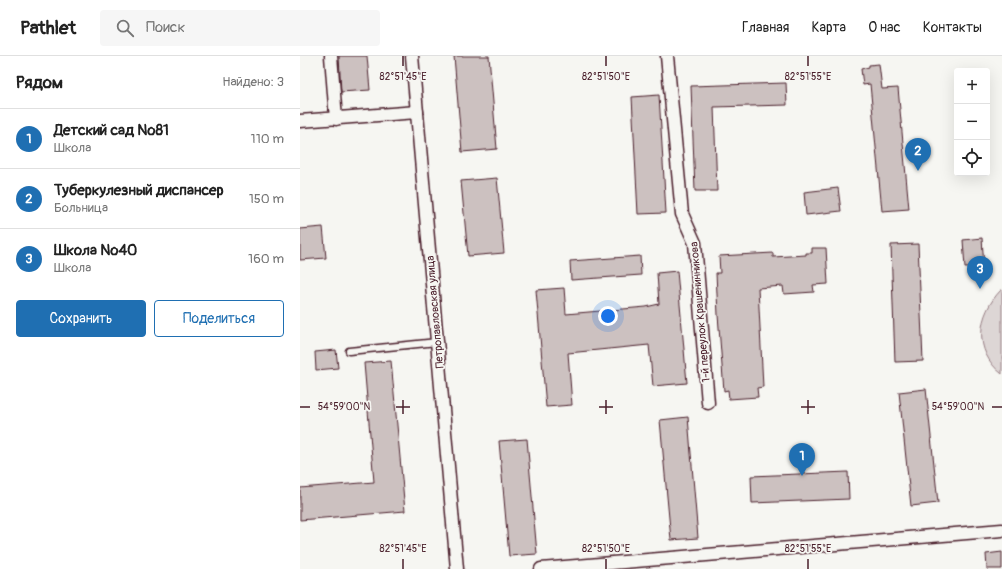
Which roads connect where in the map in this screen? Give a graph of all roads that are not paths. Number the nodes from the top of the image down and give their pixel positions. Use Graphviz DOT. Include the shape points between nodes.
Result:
graph roads {
  1 [pos="331,56"];
  2 [pos="412,56"];
  3 [pos="668,56"];
  4 [pos="417,112"];
  5 [pos="336,119"];
  6 [pos="300,122"];
  7 [pos="438,342"];
  8 [pos="349,351"];
  9 [pos="708,403"];
  10 [pos="1002,530"];
  11 [pos="457,569"];
  12 [pos="540,569"];
  1 -- 5 [label="street"];
  2 -- 4 [label="street, Петропавловская улица"];
  3 -- 9 [label="street, 1-й переулок Крашенинникова" via="682,214 695,242"];
  4 -- 5 [label="street"];
  4 -- 7 [label="street, Петропавловская улица"];
  5 -- 6 [label="street"];
  7 -- 8 [label="lane"];
  7 -- 11 [label="street, Петропавловская улица"];
  10 -- 12 [label="street"];
}
